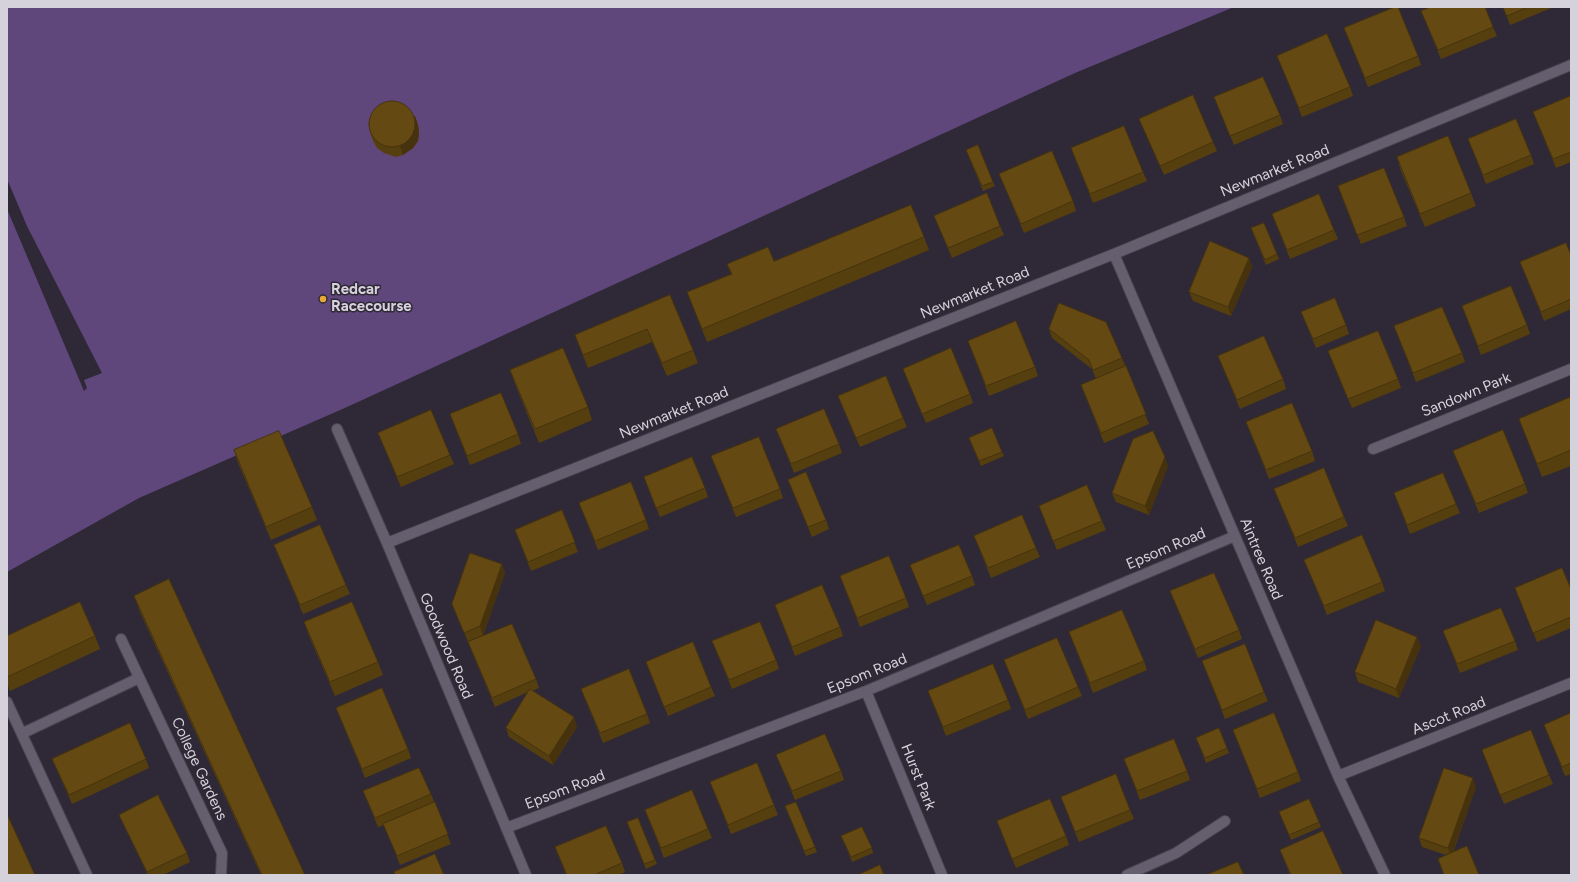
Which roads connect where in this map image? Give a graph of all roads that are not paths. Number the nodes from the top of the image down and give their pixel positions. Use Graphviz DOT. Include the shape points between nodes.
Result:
graph roads {
  1 [pos="1571,65"];
  2 [pos="1114,254"];
  3 [pos="1571,369"];
  4 [pos="337,429"];
  5 [pos="1373,449"];
  6 [pos="1235,536"];
  7 [pos="387,543"];
  8 [pos="121,639"];
  9 [pos="140,678"];
  10 [pos="1571,683"];
  11 [pos="866,691"];
  12 [pos="7,702"];
  13 [pos="23,734"];
  14 [pos="1338,776"];
  15 [pos="1224,821"];
  16 [pos="506,828"];
  17 [pos="87,875"];
  18 [pos="221,875"];
  19 [pos="526,875"];
  20 [pos="942,875"];
  21 [pos="1127,875"];
  22 [pos="1385,875"];
  1 -- 2 [label="street, Newmarket Road"];
  2 -- 6 [label="street, Aintree Road"];
  2 -- 7 [label="street, Newmarket Road"];
  3 -- 5 [label="street, Sandown Park"];
  4 -- 7 [label="street, Goodwood Road"];
  6 -- 11 [label="street, Epsom Road"];
  6 -- 14 [label="street, Aintree Road"];
  7 -- 16 [label="street, Goodwood Road"];
  8 -- 9 [label="street, College Gardens"];
  9 -- 13 [label="street"];
  9 -- 18 [label="street, College Gardens" via="222,853"];
  10 -- 14 [label="street, Ascot Road"];
  11 -- 16 [label="street, Epsom Road"];
  11 -- 20 [label="street, Hurst Park"];
  12 -- 13 [label="street"];
  13 -- 17 [label="street"];
  14 -- 22 [label="street, Aintree Road"];
  15 -- 21 [label="street" via="1176,854"];
  16 -- 19 [label="street, Goodwood Road"];
}
